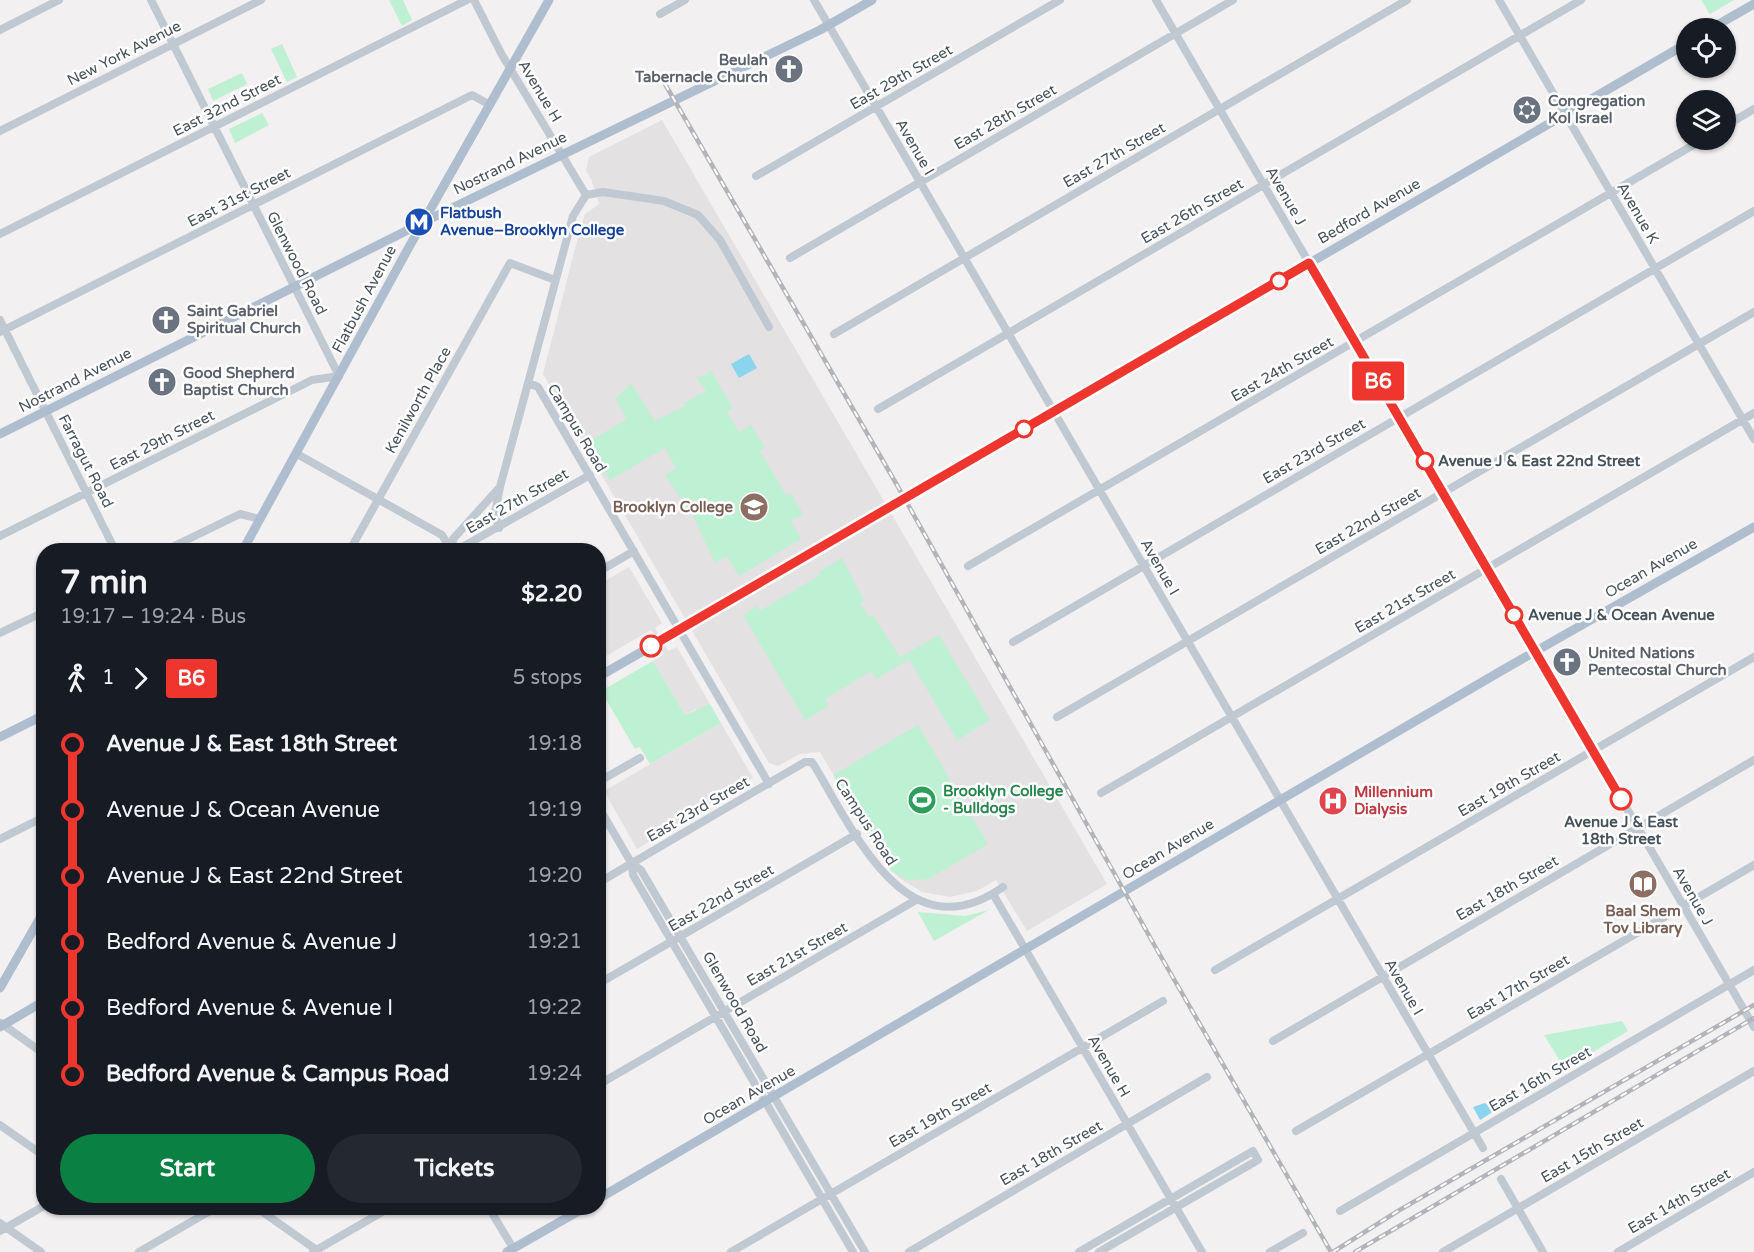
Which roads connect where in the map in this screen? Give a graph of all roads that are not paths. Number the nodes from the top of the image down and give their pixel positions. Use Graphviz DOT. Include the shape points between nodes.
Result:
graph roads {
  1 [pos="59,0"];
  2 [pos="151,0"];
  3 [pos="261,0"];
  4 [pos="466,0"];
  5 [pos="474,0"];
  6 [pos="549,0"];
  7 [pos="685,0"];
  8 [pos="814,0"];
  9 [pos="872,0"];
  10 [pos="1060,0"];
  11 [pos="1156,0"];
  12 [pos="1233,0"];
  13 [pos="1407,0"];
  14 [pos="1499,0"];
  15 [pos="1581,0"];
  16 [pos="1754,4"];
  17 [pos="660,14"];
  18 [pos="1730,18"];
  19 [pos="829,26"];
  20 [pos="0,30"];
  21 [pos="1176,34"];
  22 [pos="1520,36"];
  23 [pos="173,44"];
  24 [pos="1676,50"];
  25 [pos="511,69"];
  26 [pos="490,105"];
  27 [pos="876,107"];
  28 [pos="1220,109"];
  29 [pos="1754,109"];
  30 [pos="1565,114"];
  31 [pos="1736,120"];
  32 [pos="214,127"];
  33 [pos="0,131"];
  34 [pos="1685,150"];
  35 [pos="563,154"];
  36 [pos="756,177"];
  37 [pos="920,182"];
  38 [pos="1264,185"];
  39 [pos="1611,193"];
  40 [pos="586,195"];
  41 [pos="254,205"];
  42 [pos="1754,211"];
  43 [pos="423,223"];
  44 [pos="0,234"];
  45 [pos="790,258"];
  46 [pos="964,258"];
  47 [pos="1309,263"];
  48 [pos="1655,268"];
  49 [pos="555,280"];
  50 [pos="294,286"];
  51 [pos="1754,312"];
  52 [pos="0,320"];
  53 [pos="769,327"];
  54 [pos="2,331"];
  55 [pos="834,334"];
  56 [pos="1008,334"];
  57 [pos="1355,342"];
  58 [pos="1699,344"];
  59 [pos="339,376"];
  60 [pos="529,383"];
  61 [pos="879,409"];
  62 [pos="46,411"];
  63 [pos="1054,412"];
  64 [pos="1754,413"];
  65 [pos="1399,417"];
  66 [pos="1743,420"];
  67 [pos="0,434"];
  68 [pos="1754,439"];
  69 [pos="297,454"];
  70 [pos="590,475"];
  71 [pos="500,487"];
  72 [pos="1099,490"];
  73 [pos="86,492"];
  74 [pos="1443,493"];
  75 [pos="379,499"];
  76 [pos="260,519"];
  77 [pos="1754,527"];
  78 [pos="499,528"];
  79 [pos="0,536"];
  80 [pos="112,543"];
  81 [pos="180,543"];
  82 [pos="247,543"];
  83 [pos="354,543"];
  84 [pos="447,543"];
  85 [pos="452,543"];
  86 [pos="470,543"];
  87 [pos="634,551"];
  88 [pos="968,566"];
  89 [pos="1143,566"];
  90 [pos="606,567"];
  91 [pos="1487,568"];
  92 [pos="36,616"];
  93 [pos="680,630"];
  94 [pos="0,633"];
  95 [pos="1013,642"];
  96 [pos="1187,642"];
  97 [pos="1535,651"];
  98 [pos="1754,657"];
  99 [pos="606,672"];
  100 [pos="1057,717"];
  101 [pos="1231,717"];
  102 [pos="36,720"];
  103 [pos="0,737"];
  104 [pos="1593,751"];
  105 [pos="640,758"];
  106 [pos="1754,760"];
  107 [pos="812,762"];
  108 [pos="606,777"];
  109 [pos="769,784"];
  110 [pos="1101,793"];
  111 [pos="1280,801"];
  112 [pos="606,820"];
  113 [pos="36,821"];
  114 [pos="1638,827"];
  115 [pos="857,834"];
  116 [pos="0,839"];
  117 [pos="632,864"];
  118 [pos="1754,865"];
  119 [pos="606,879"];
  120 [pos="1003,887"];
  121 [pos="993,894"];
  122 [pos="1338,899"];
  123 [pos="916,900"];
  124 [pos="1684,906"];
  125 [pos="36,925"];
  126 [pos="681,936"];
  127 [pos="672,942"];
  128 [pos="1026,950"];
  129 [pos="1215,970"];
  130 [pos="1754,970"];
  131 [pos="1382,977"];
  132 [pos="606,979"];
  133 [pos="1729,984"];
  134 [pos="0,988"];
  135 [pos="1163,1000"];
  136 [pos="36,1005"];
  137 [pos="725,1011"];
  138 [pos="716,1017"];
  139 [pos="1,1025"];
  140 [pos="1754,1027"];
  141 [pos="1273,1041"];
  142 [pos="1083,1047"];
  143 [pos="36,1049"];
  144 [pos="1428,1054"];
  145 [pos="1754,1071"];
  146 [pos="1207,1077"];
  147 [pos="606,1080"];
  148 [pos="775,1097"];
  149 [pos="765,1102"];
  150 [pos="1127,1124"];
  151 [pos="0,1125"];
  152 [pos="1296,1131"];
  153 [pos="1474,1133"];
  154 [pos="1483,1148"];
  155 [pos="36,1150"];
  156 [pos="1754,1172"];
  157 [pos="1501,1179"];
  158 [pos="606,1194"];
  159 [pos="831,1194"];
  160 [pos="822,1199"];
  161 [pos="1171,1199"];
  162 [pos="1176,1207"];
  163 [pos="1518,1208"];
  164 [pos="36,1210"];
  165 [pos="1340,1211"];
  166 [pos="203,1215"];
  167 [pos="267,1215"];
  168 [pos="377,1215"];
  169 [pos="492,1215"];
  170 [pos="572,1215"];
  171 [pos="2,1227"];
  172 [pos="1303,1233"];
  173 [pos="510,1250"];
  174 [pos="316,1251"];
  175 [pos="1083,1251"];
  176 [pos="41,1252"];
  177 [pos="139,1252"];
  178 [pos="732,1252"];
  179 [pos="853,1252"];
  180 [pos="865,1252"];
  181 [pos="909,1252"];
  182 [pos="1099,1252"];
  183 [pos="1202,1252"];
  184 [pos="1270,1252"];
  185 [pos="1443,1252"];
  186 [pos="1543,1252"];
  187 [pos="1617,1252"];
  1 -- 20 [label="street"];
  2 -- 23 [label="street, Glenwood Road"];
  3 -- 23 [label="street, New York Avenue"];
  4 -- 32 [label="street, East 32nd Street"];
  5 -- 25 [label="street, Avenue H"];
  6 -- 25 [label="main road, Flatbush Avenue"];
  7 -- 17 [label="street"];
  8 -- 19 [label="street, Avenue I"];
  9 -- 19 [label="main road, Nostrand Avenue"];
  10 -- 27 [label="street, East 29th Street"];
  11 -- 21 [label="street, Avenue J"];
  12 -- 21 [label="street, East 28th Street"];
  13 -- 28 [label="street, East 27th Street"];
  14 -- 22 [label="street, Avenue K"];
  15 -- 22 [label="street, East 26th Street"];
  16 -- 18 [label="main road"];
  19 -- 27 [label="street, Avenue I"];
  19 -- 35 [label="main road, Nostrand Avenue"];
  21 -- 28 [label="street, Avenue J"];
  21 -- 37 [label="street, East 28th Street"];
  22 -- 30 [label="street, Avenue K"];
  22 -- 38 [label="street, East 26th Street"];
  23 -- 32 [label="street, Glenwood Road"];
  23 -- 33 [label="street, New York Avenue"];
  24 -- 30 [label="main road, Bedford Avenue"];
  25 -- 26 [label="main road, Flatbush Avenue"];
  25 -- 35 [label="street, Avenue H"];
  26 -- 41 [label="street, East 31st Street" via="472,96"];
  26 -- 43 [label="main road, Flatbush Avenue"];
  27 -- 36 [label="street, East 29th Street"];
  27 -- 37 [label="street, Avenue I"];
  28 -- 38 [label="street, Avenue J"];
  28 -- 46 [label="street, East 27th Street"];
  29 -- 31 [label="street"];
  30 -- 39 [label="street, Avenue K"];
  30 -- 47 [label="main road, Bedford Avenue"];
  32 -- 41 [label="street, Glenwood Road"];
  32 -- 44 [label="street, East 32nd Street"];
  34 -- 39 [label="street, East 24th Street"];
  35 -- 40 [label="street, Avenue H"];
  35 -- 43 [label="main road, Nostrand Avenue"];
  37 -- 45 [label="street, East 28th Street"];
  37 -- 46 [label="street, Avenue I"];
  38 -- 47 [label="street, Avenue J"];
  38 -- 56 [label="street, East 26th Street"];
  39 -- 48 [label="street, Avenue K"];
  39 -- 57 [label="street, East 24th Street"];
  40 -- 49 [label="street, Campus Road" via="573,216"];
  40 -- 53 [label="street" via="612,194 676,204 706,221"];
  41 -- 50 [label="street, Glenwood Road"];
  41 -- 54 [label="street, East 31st Street"];
  42 -- 48 [label="street, East 23rd Street"];
  43 -- 50 [label="main road, Nostrand Avenue"];
  43 -- 59 [label="main road, Flatbush Avenue"];
  46 -- 55 [label="street, East 27th Street"];
  46 -- 56 [label="street, Avenue I"];
  47 -- 57 [label="street, Avenue J"];
  47 -- 63 [label="main road, Bedford Avenue"];
  48 -- 58 [label="street, Avenue K"];
  48 -- 65 [label="street, East 23rd Street"];
  49 -- 60 [label="street, Campus Road"];
  49 -- 75 [label="street, Kenilworth Place" via="510,263"];
  50 -- 59 [label="street, Glenwood Road"];
  50 -- 62 [label="main road, Nostrand Avenue"];
  51 -- 58 [label="street, East 22nd Street"];
  52 -- 54 [label="street, Farragut Road"];
  54 -- 62 [label="street, Farragut Road"];
  56 -- 61 [label="street, East 26th Street"];
  56 -- 63 [label="street, Avenue I"];
  57 -- 65 [label="street, Avenue J"];
  57 -- 72 [label="street, East 24th Street"];
  58 -- 66 [label="street, Avenue K"];
  58 -- 74 [label="street, East 22nd Street"];
  59 -- 69 [label="main road, Flatbush Avenue"];
  59 -- 73 [label="street, East 29th Street" via="312,380"];
  60 -- 70 [label="street, Campus Road" via="538,387"];
  60 -- 71 [label="street"];
  62 -- 67 [label="main road, Nostrand Avenue"];
  62 -- 73 [label="street, Farragut Road"];
  63 -- 72 [label="street, Avenue I"];
  63 -- 93 [label="main road, Bedford Avenue"];
  64 -- 66 [label="street, East 21st Street"];
  65 -- 74 [label="street, Avenue J"];
  65 -- 89 [label="street, East 23rd Street"];
  66 -- 68 [label="street, Avenue K"];
  66 -- 91 [label="street, East 21st Street"];
  69 -- 75 [label="street"];
  69 -- 76 [label="main road, Flatbush Avenue"];
  70 -- 78 [label="street, East 27th Street"];
  70 -- 87 [label="street, Campus Road"];
  71 -- 78 [label="street" via="495,513"];
  71 -- 85 [label="street"];
  72 -- 88 [label="street, East 24th Street"];
  72 -- 89 [label="street, Avenue I"];
  73 -- 79 [label="street, East 29th Street"];
  73 -- 80 [label="street, Farragut Road"];
  74 -- 91 [label="street, Avenue J"];
  74 -- 96 [label="street, East 22nd Street"];
  75 -- 83 [label="street, Kenilworth Place"];
  75 -- 84 [label="street" via="442,535"];
  76 -- 81 [label="street" via="240,514"];
  76 -- 82 [label="main road, Flatbush Avenue"];
  77 -- 97 [label="main road, Ocean Avenue"];
  78 -- 86 [label="street, East 27th Street"];
  87 -- 90 [label="street"];
  87 -- 93 [label="street, Campus Road"];
  89 -- 95 [label="street, East 23rd Street"];
  89 -- 96 [label="street, Avenue I"];
  91 -- 97 [label="street, Avenue J"];
  91 -- 101 [label="street, East 21st Street"];
  92 -- 94 [label="street"];
  93 -- 99 [label="main road, Bedford Avenue"];
  93 -- 109 [label="street, Campus Road"];
  96 -- 100 [label="street, East 22nd Street"];
  96 -- 101 [label="street, Avenue I"];
  97 -- 104 [label="street, Avenue J"];
  97 -- 111 [label="main road, Ocean Avenue"];
  98 -- 104 [label="street, East 19th Street"];
  101 -- 110 [label="street, East 21st Street"];
  101 -- 111 [label="street, Avenue I"];
  102 -- 103 [label="main road"];
  104 -- 114 [label="street, Avenue J"];
  104 -- 122 [label="street, East 19th Street"];
  105 -- 108 [label="street"];
  106 -- 114 [label="street, East 18th Street"];
  107 -- 109 [label="street, East 23rd Street" via="805,762"];
  107 -- 115 [label="street, Campus Road"];
  109 -- 117 [label="street, East 23rd Street"];
  111 -- 122 [label="street, Avenue I"];
  111 -- 128 [label="main road, Ocean Avenue"];
  112 -- 117 [label="street, Glenwood Road"];
  113 -- 116 [label="street"];
  114 -- 124 [label="street, Avenue J"];
  114 -- 131 [label="street, East 18th Street"];
  115 -- 123 [label="street, Campus Road" via="882,874"];
  115 -- 126 [label="street, East 22nd Street"];
  117 -- 119 [label="street, East 23rd Street"];
  117 -- 126 [label="street, Glenwood Road" via="641,870"];
  117 -- 127 [label="street, Glenwood Road" via="633,875"];
  118 -- 124 [label="street, East 17th Street"];
  120 -- 121 [label="street"];
  121 -- 123 [label="street" via="955,905"];
  121 -- 128 [label="street, Avenue H"];
  122 -- 129 [label="street, East 19th Street"];
  122 -- 131 [label="street, Avenue I"];
  123 -- 137 [label="street, East 21st Street"];
  124 -- 133 [label="street, Avenue J"];
  124 -- 144 [label="street, East 17th Street"];
  125 -- 134 [label="main road"];
  126 -- 127 [label="street, East 22nd Street"];
  126 -- 137 [label="street, Glenwood Road"];
  127 -- 132 [label="street, East 22nd Street"];
  127 -- 138 [label="street, Glenwood Road"];
  128 -- 142 [label="street, Avenue H"];
  128 -- 148 [label="main road, Ocean Avenue"];
  130 -- 133 [label="street, East 16th Street"];
  131 -- 141 [label="street, East 18th Street"];
  131 -- 144 [label="street, Avenue I"];
  133 -- 140 [label="street, Avenue J"];
  133 -- 153 [label="street, East 16th Street"];
  135 -- 142 [label="street, East 19th Street"];
  136 -- 139 [label="main road"];
  137 -- 138 [label="street, East 21st Street"];
  137 -- 148 [label="street, Glenwood Road"];
  138 -- 147 [label="street, East 21st Street"];
  138 -- 149 [label="street, Glenwood Road"];
  139 -- 143 [label="street"];
  142 -- 150 [label="street, Avenue H"];
  142 -- 159 [label="street, East 19th Street"];
  144 -- 152 [label="street, East 17th Street"];
  144 -- 153 [label="street, Avenue I"];
  145 -- 163 [label="street, East 15th Street"];
  146 -- 150 [label="street, East 18th Street"];
  148 -- 149 [label="main road, Ocean Avenue"];
  148 -- 159 [label="street, Glenwood Road"];
  149 -- 158 [label="main road, Ocean Avenue"];
  149 -- 160 [label="street, Glenwood Road"];
  150 -- 161 [label="street, Avenue H"];
  150 -- 181 [label="street, East 18th Street"];
  151 -- 155 [label="street"];
  153 -- 154 [label="street, Avenue I"];
  153 -- 165 [label="street, East 16th Street"];
  156 -- 187 [label="street, East 14th Street"];
  157 -- 163 [label="street"];
  159 -- 160 [label="street, East 19th Street"];
  159 -- 180 [label="street, Glenwood Road"];
  160 -- 178 [label="street, East 19th Street"];
  160 -- 179 [label="street, Glenwood Road"];
  161 -- 162 [label="street, Avenue H"];
  161 -- 162 [label="street" via="1253,1151 1258,1160"];
  161 -- 175 [label="street"];
  162 -- 182 [label="street"];
  162 -- 183 [label="street, Avenue H"];
  163 -- 185 [label="street, East 15th Street"];
  163 -- 186 [label="street"];
  164 -- 171 [label="street"];
  166 -- 177 [label="street"];
  167 -- 174 [label="street"];
  168 -- 174 [label="street"];
  169 -- 173 [label="street"];
  170 -- 173 [label="main road"];
  171 -- 176 [label="street"];
  172 -- 184 [label="street"];
}
